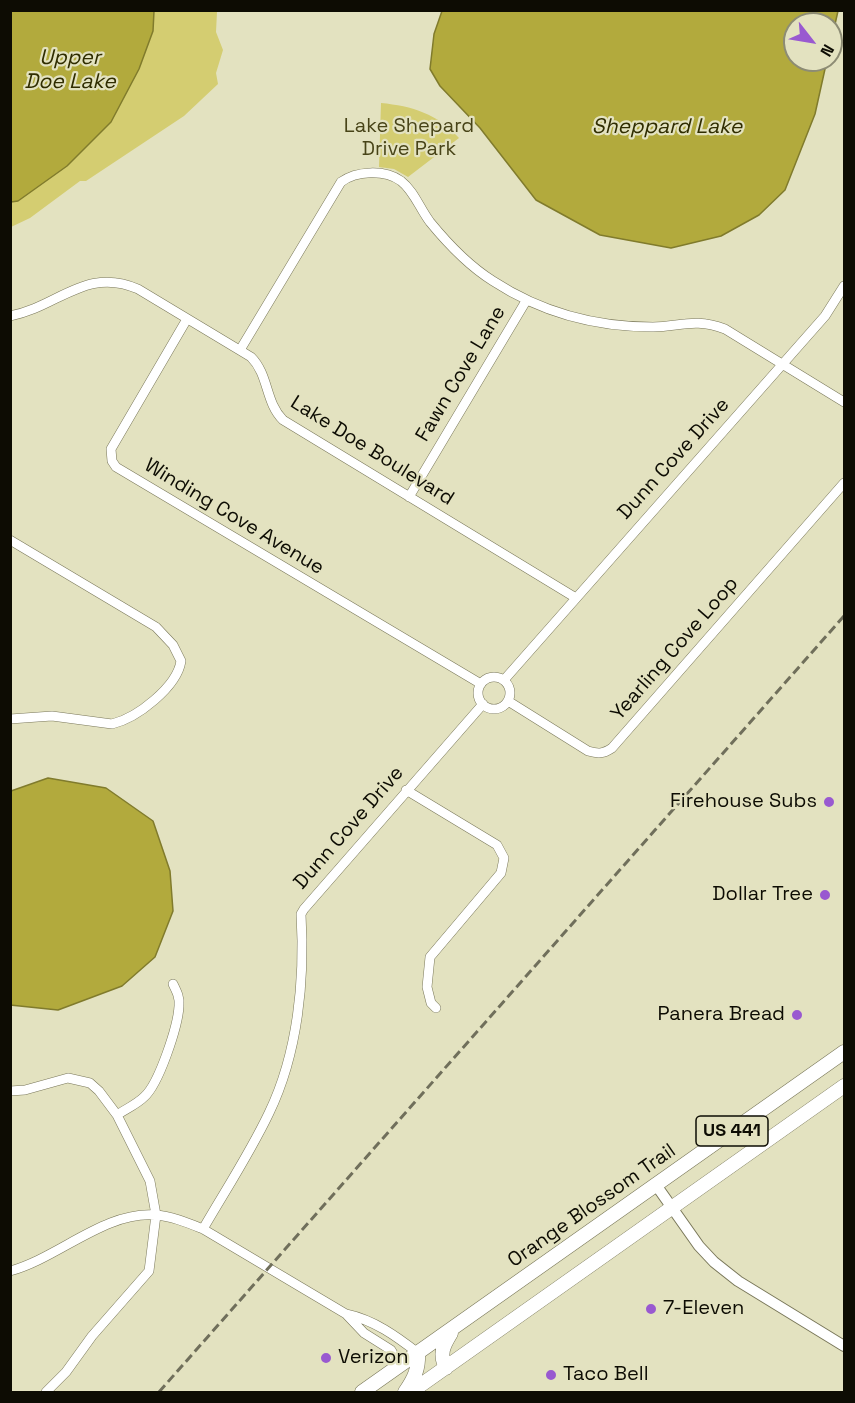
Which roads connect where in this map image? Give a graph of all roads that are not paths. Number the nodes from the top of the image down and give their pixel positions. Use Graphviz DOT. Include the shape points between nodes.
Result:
graph roads {
  1 [pos="844,286"];
  2 [pos="526,301"];
  3 [pos="10,316"];
  4 [pos="188,319"];
  5 [pos="240,350"];
  6 [pos="782,364"];
  7 [pos="844,402"];
  8 [pos="844,483"];
  9 [pos="409,496"];
  10 [pos="10,540"];
  11 [pos="576,597"];
  12 [pos="504,680"];
  13 [pos="481,684"];
  14 [pos="508,701"];
  15 [pos="483,704"];
  16 [pos="10,719"];
  17 [pos="406,790"];
  18 [pos="173,984"];
  19 [pos="436,1008"];
  20 [pos="844,1052"];
  21 [pos="844,1086"];
  22 [pos="10,1091"];
  23 [pos="117,1115"];
  24 [pos="656,1185"];
  25 [pos="672,1208"];
  26 [pos="156,1215"];
  27 [pos="203,1229"];
  28 [pos="10,1271"];
  29 [pos="346,1314"];
  30 [pos="456,1327"];
  31 [pos="844,1346"];
  32 [pos="418,1353"];
  33 [pos="446,1368"];
  34 [pos="389,1373"];
  35 [pos="46,1392"];
  36 [pos="362,1392"];
  37 [pos="405,1392"];
  38 [pos="411,1392"];
  1 -- 6 [label="street, Dunn Cove Drive" via="825,316"];
  2 -- 5 [label="street" via="469,263 430,221 399,179 365,173 340,182"];
  2 -- 6 [label="street" via="591,322 622,326 700,322 714,325"];
  2 -- 9 [label="street, Fawn Cove Lane"];
  3 -- 4 [label="street, Lake Doe Boulevard" via="31,311 83,285 109,282 138,289"];
  4 -- 5 [label="street, Lake Doe Boulevard"];
  4 -- 13 [label="street, Winding Cove Avenue" via="111,449 116,467"];
  5 -- 9 [label="street, Lake Doe Boulevard" via="261,369 271,404 283,420"];
  6 -- 7 [label="street"];
  6 -- 11 [label="street, Dunn Cove Drive"];
  8 -- 14 [label="street, Yearling Cove Loop" via="606,752 588,751"];
  9 -- 11 [label="street, Lake Doe Boulevard"];
  10 -- 16 [label="street" via="156,627 173,645 181,661 163,692 122,722 52,716"];
  11 -- 12 [label="street, Dunn Cove Drive"];
  12 -- 13 [label="street" via="489,678"];
  12 -- 14 [label="street" via="510,692"];
  13 -- 15 [label="street" via="478,694"];
  14 -- 15 [label="street" via="496,709"];
  15 -- 17 [label="street, Dunn Cove Drive"];
  17 -- 19 [label="street" via="498,845 504,858 501,873 430,957 427,987"];
  17 -- 27 [label="street, Dunn Cove Drive" via="301,914 298,1006 281,1081 270,1112"];
  18 -- 23 [label="street" via="179,1008 169,1049 155,1082 144,1097"];
  20 -- 24 [label="main road, Orange Blossom Trail / US 441"];
  21 -- 25 [label="main road, US 441"];
  22 -- 23 [label="street" via="77,1079 99,1091"];
  23 -- 26 [label="street" via="150,1181"];
  24 -- 25 [label="street"];
  24 -- 30 [label="main road, Orange Blossom Trail / US 441"];
  25 -- 31 [label="street" via="714,1262"];
  25 -- 33 [label="main road, US 441"];
  26 -- 27 [label="street"];
  26 -- 28 [label="street" via="129,1218 99,1228 44,1258"];
  26 -- 35 [label="street" via="149,1271"];
  27 -- 29 [label="street"];
  29 -- 32 [label="street" via="380,1326"];
  29 -- 34 [label="street" via="364,1333 391,1350 394,1366"];
  30 -- 32 [label="main road, Orange Blossom Trail / US 441"];
  30 -- 33 [label="main road" via="441,1353"];
  32 -- 34 [label="main road, Orange Blossom Trail / US 441"];
  32 -- 37 [label="main road" via="415,1377"];
  33 -- 38 [label="main road, US 441"];
  34 -- 36 [label="main road, Orange Blossom Trail / US 441"];
}
